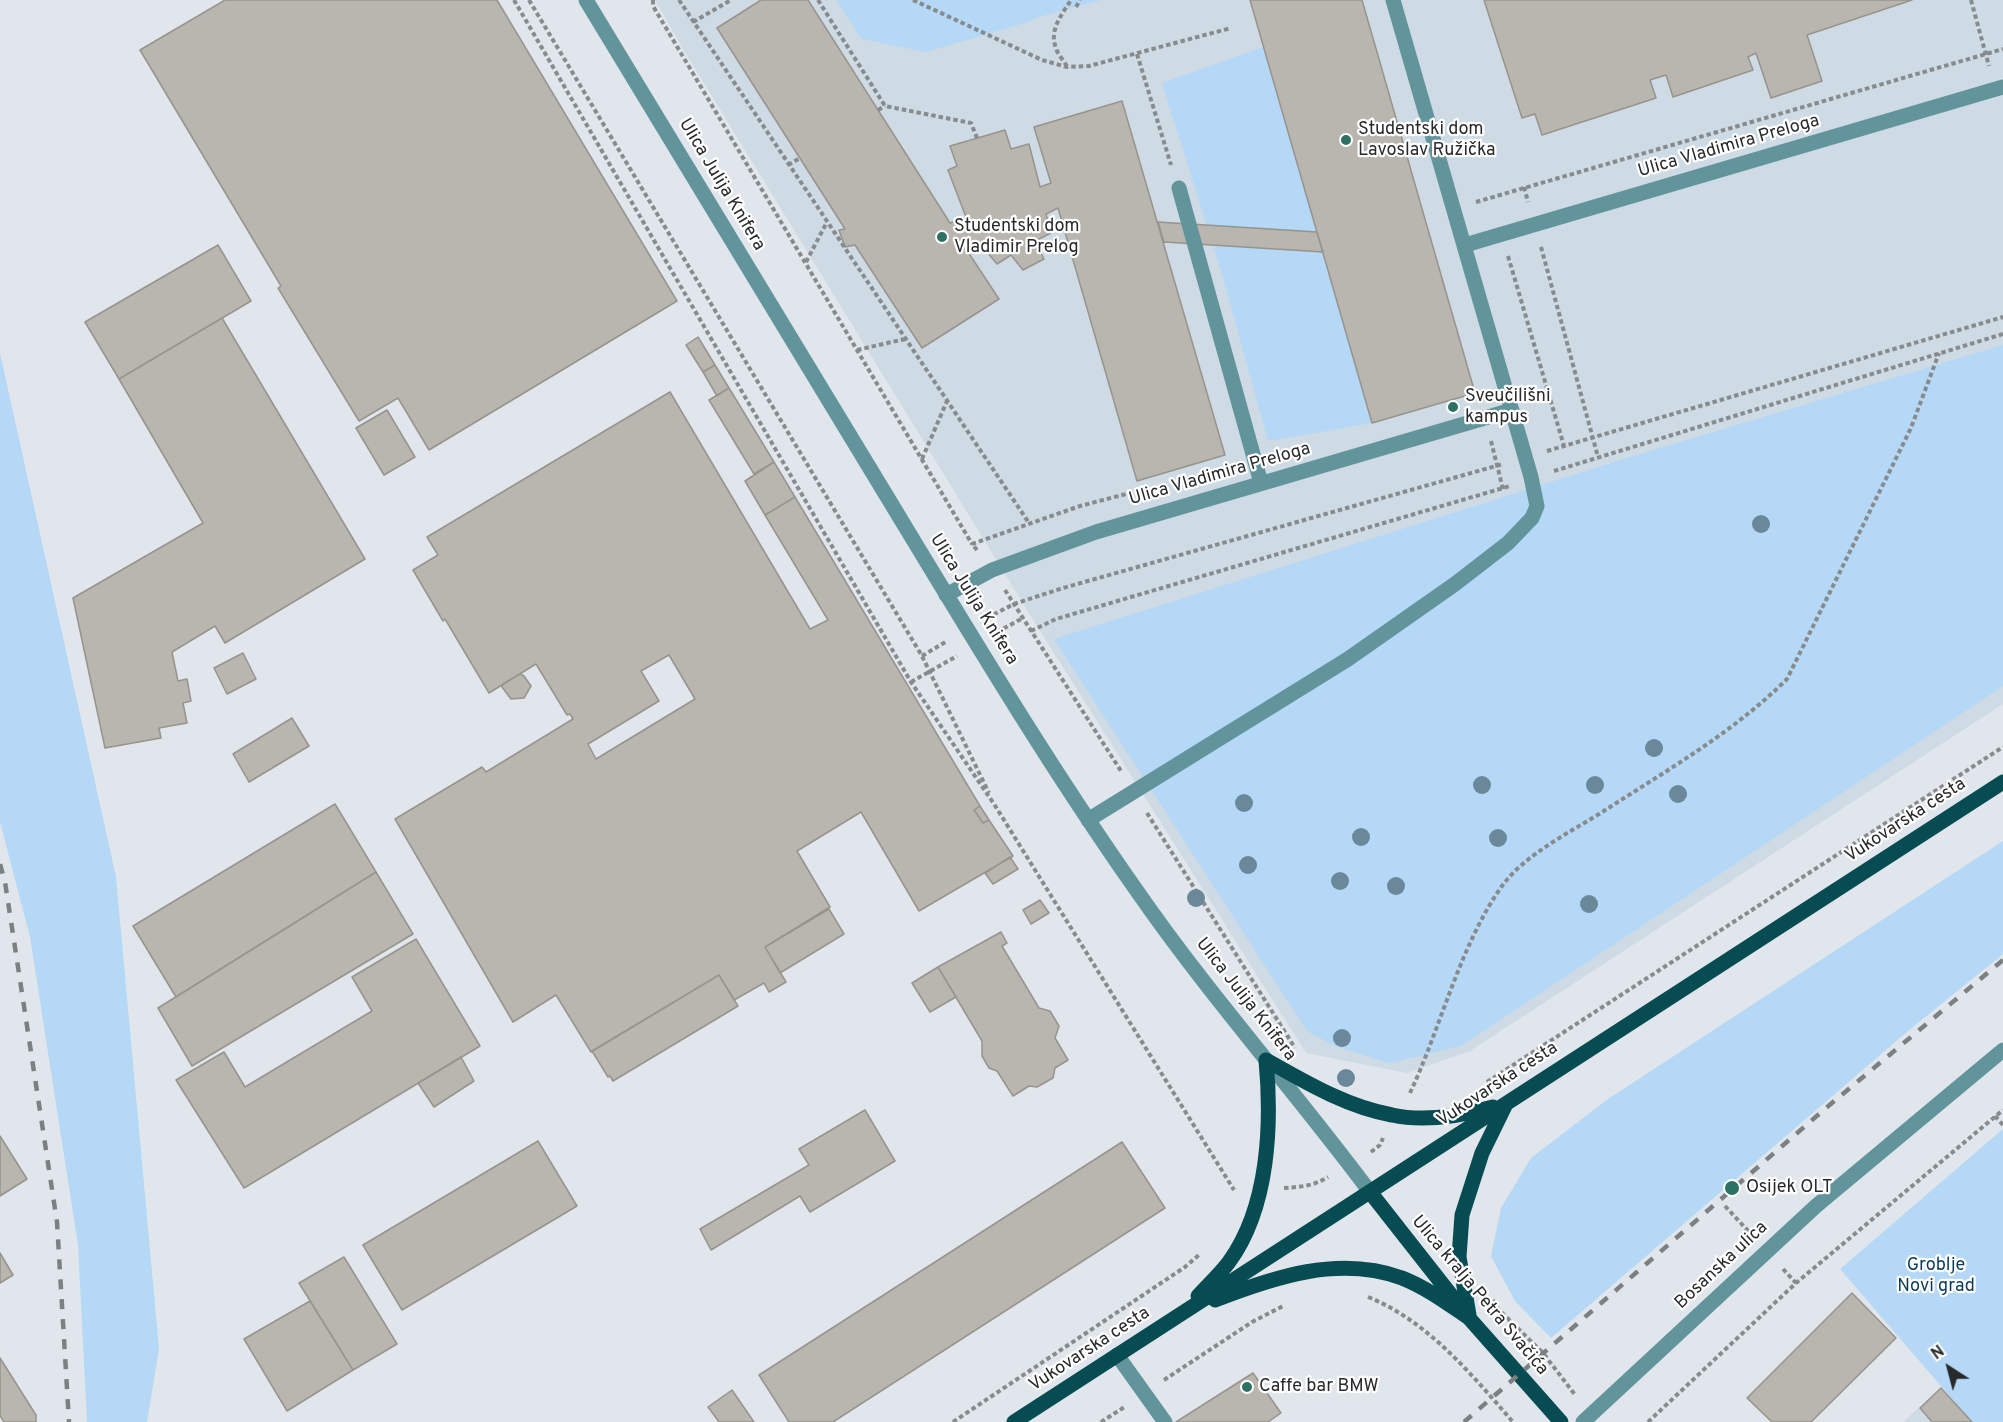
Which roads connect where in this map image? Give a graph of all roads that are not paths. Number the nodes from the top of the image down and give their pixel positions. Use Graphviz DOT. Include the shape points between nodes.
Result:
graph roads {
  1 [pos="586,0"];
  2 [pos="1393,0"];
  3 [pos="2003,87"];
  4 [pos="1179,188"];
  5 [pos="1465,245"];
  6 [pos="1512,410"];
  7 [pos="1261,483"];
  8 [pos="946,595"];
  9 [pos="2003,782"];
  10 [pos="1088,819"];
  11 [pos="2003,1050"];
  12 [pos="1266,1060"];
  13 [pos="1507,1103"];
  14 [pos="1370,1192"];
  15 [pos="1184,1312"];
  16 [pos="1469,1318"];
  17 [pos="1117,1355"];
  18 [pos="1587,1419"];
  19 [pos="1014,1422"];
  20 [pos="1165,1422"];
  21 [pos="1561,1422"];
  1 -- 8 [label="street, Ulica Julija Knifera"];
  2 -- 5 [label="street"];
  3 -- 5 [label="street, Ulica Vladimira Preloga"];
  4 -- 7 [label="street"];
  5 -- 6 [label="street"];
  6 -- 7 [label="street, Ulica Vladimira Preloga"];
  6 -- 10 [label="street" via="1537,506 1532,518 1455,584 1348,659"];
  7 -- 8 [label="street, Ulica Vladimira Preloga" via="1096,532 992,570"];
  8 -- 10 [label="street, Ulica Julija Knifera"];
  9 -- 13 [label="main road, Vukovarska cesta"];
  10 -- 12 [label="street, Ulica Julija Knifera" via="1138,894"];
  11 -- 18 [label="street, Bosanska ulica" via="1815,1206"];
  12 -- 13 [label="main road" via="1320,1090 1392,1115 1467,1114"];
  12 -- 14 [label="street, Ulica Julija Knifera"];
  12 -- 15 [label="main road" via="1269,1092 1261,1190 1229,1262"];
  13 -- 14 [label="main road, Vukovarska cesta"];
  13 -- 16 [label="main road" via="1482,1152 1462,1215 1458,1257"];
  14 -- 15 [label="main road, Vukovarska cesta"];
  14 -- 16 [label="main road, Ulica kralja Petra Svačića"];
  15 -- 16 [label="main road" via="1287,1275 1328,1268 1366,1270 1401,1278"];
  15 -- 17 [label="main road, Vukovarska cesta"];
  16 -- 21 [label="main road, Ulica kralja Petra Svačića"];
  17 -- 19 [label="main road, Vukovarska cesta"];
  17 -- 20 [label="street"];
}
